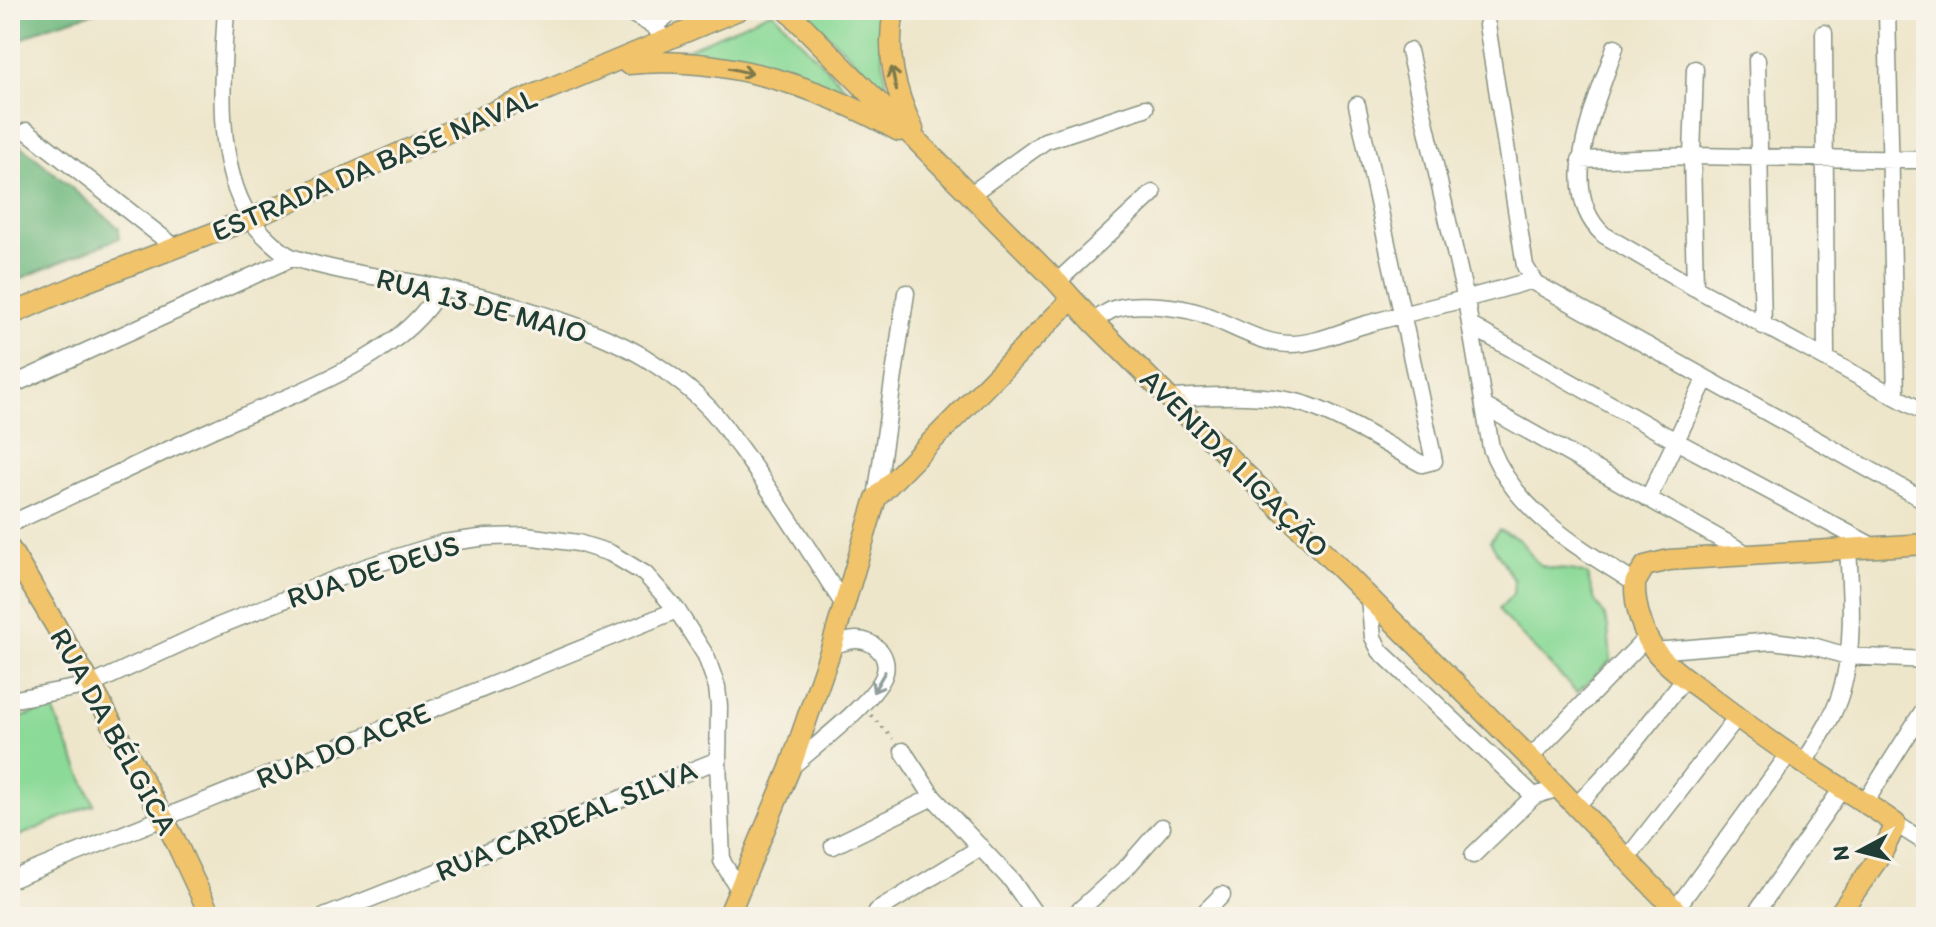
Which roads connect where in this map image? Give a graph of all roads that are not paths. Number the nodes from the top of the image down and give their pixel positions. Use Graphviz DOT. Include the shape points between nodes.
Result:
graph roads {
  1 [pos="226,10"];
  2 [pos="625,10"];
  3 [pos="674,10"];
  4 [pos="738,10"];
  5 [pos="787,10"];
  6 [pos="894,10"];
  7 [pos="1887,10"];
  8 [pos="1487,25"];
  9 [pos="1824,33"];
  10 [pos="666,35"];
  11 [pos="1615,47"];
  12 [pos="1409,51"];
  13 [pos="1757,60"];
  14 [pos="686,62"];
  15 [pos="608,66"];
  16 [pos="1695,69"];
  17 [pos="1357,105"];
  18 [pos="1145,108"];
  19 [pos="27,131"];
  20 [pos="920,143"];
  21 [pos="1692,156"];
  22 [pos="1758,159"];
  23 [pos="1580,160"];
  24 [pos="1824,160"];
  25 [pos="1926,160"];
  26 [pos="1892,161"];
  27 [pos="1153,193"];
  28 [pos="971,194"];
  29 [pos="250,219"];
  30 [pos="176,248"];
  31 [pos="292,258"];
  32 [pos="1532,280"];
  33 [pos="1057,282"];
  34 [pos="440,288"];
  35 [pos="1695,288"];
  36 [pos="906,293"];
  37 [pos="1071,300"];
  38 [pos="1466,300"];
  39 [pos="10,315"];
  40 [pos="1402,315"];
  41 [pos="1093,322"];
  42 [pos="1471,326"];
  43 [pos="1763,326"];
  44 [pos="1826,359"];
  45 [pos="1705,380"];
  46 [pos="10,386"];
  47 [pos="1896,396"];
  48 [pos="1171,398"];
  49 [pos="1484,406"];
  50 [pos="1926,413"];
  51 [pos="1674,440"];
  52 [pos="876,498"];
  53 [pos="1648,499"];
  54 [pos="1926,501"];
  55 [pos="10,524"];
  56 [pos="1926,544"];
  57 [pos="1876,548"];
  58 [pos="10,549"];
  59 [pos="1848,549"];
  60 [pos="1747,554"];
  61 [pos="1635,583"];
  62 [pos="1369,599"];
  63 [pos="844,605"];
  64 [pos="677,610"];
  65 [pos="1651,644"];
  66 [pos="832,646"];
  67 [pos="1847,656"];
  68 [pos="1926,660"];
  69 [pos="1685,678"];
  70 [pos="91,685"];
  71 [pos="10,700"];
  72 [pos="1926,706"];
  73 [pos="1737,717"];
  74 [pos="903,751"];
  75 [pos="1530,758"];
  76 [pos="1797,758"];
  77 [pos="718,760"];
  78 [pos="790,768"];
  79 [pos="1843,787"];
  80 [pos="1559,788"];
  81 [pos="1534,796"];
  82 [pos="933,797"];
  83 [pos="1866,801"];
  84 [pos="1576,806"];
  85 [pos="164,818"];
  86 [pos="1896,824"];
  87 [pos="1162,827"];
  88 [pos="1926,843"];
  89 [pos="833,846"];
  90 [pos="981,847"];
  91 [pos="1473,855"];
  92 [pos="1626,860"];
  93 [pos="10,880"];
  94 [pos="738,888"];
  95 [pos="1222,895"];
  96 [pos="877,911"];
  97 [pos="1679,914"];
  98 [pos="211,917"];
  99 [pos="324,917"];
  100 [pos="728,917"];
  101 [pos="1037,917"];
  102 [pos="1072,917"];
  103 [pos="1200,917"];
  104 [pos="1753,917"];
  105 [pos="1837,917"];
  1 -- 29 [label="street" via="228,160"];
  2 -- 10 [label="street"];
  3 -- 10 [label="street"];
  4 -- 10 [label="main road, ESTRADA DA BASE NAVAL"];
  5 -- 20 [label="main road, AVENIDA LIGAÇÃO"];
  20 -- 6 [label="main road, one-way" via="895,84 890,36"];
  7 -- 26 [label="street"];
  8 -- 32 [label="street" via="1525,266"];
  9 -- 24 [label="street"];
  10 -- 14 [label="main road"];
  10 -- 15 [label="main road, ESTRADA DA BASE NAVAL"];
  11 -- 23 [label="street"];
  12 -- 38 [label="street"];
  13 -- 22 [label="street"];
  14 -- 15 [label="main road"];
  14 -- 20 [label="main road, one-way" via="746,71 821,95"];
  15 -- 29 [label="main road, ESTRADA DA BASE NAVAL"];
  16 -- 21 [label="street"];
  17 -- 40 [label="street"];
  18 -- 28 [label="street" via="1045,141"];
  19 -- 30 [label="street"];
  20 -- 28 [label="main road, AVENIDA LIGAÇÃO"];
  21 -- 22 [label="street"];
  21 -- 23 [label="street"];
  21 -- 35 [label="street"];
  22 -- 24 [label="street"];
  22 -- 43 [label="street"];
  23 -- 35 [label="street" via="1581,201 1592,224"];
  24 -- 26 [label="street"];
  24 -- 44 [label="street"];
  25 -- 26 [label="street"];
  26 -- 47 [label="street"];
  27 -- 33 [label="street"];
  28 -- 33 [label="main road, AVENIDA LIGAÇÃO"];
  29 -- 30 [label="main road, ESTRADA DA BASE NAVAL"];
  29 -- 31 [label="street"];
  30 -- 39 [label="main road, ESTRADA DA BASE NAVAL"];
  31 -- 34 [label="street, RUA 13 DE MAIO"];
  31 -- 46 [label="street"];
  32 -- 38 [label="street"];
  32 -- 45 [label="street"];
  33 -- 37 [label="main road, AVENIDA LIGAÇÃO"];
  34 -- 55 [label="street" via="430,308 409,329 319,384"];
  34 -- 63 [label="street, RUA 13 DE MAIO" via="588,332 678,379 708,406 755,469"];
  35 -- 43 [label="street"];
  36 -- 52 [label="street"];
  37 -- 41 [label="main road, AVENIDA LIGAÇÃO"];
  37 -- 52 [label="main road"];
  38 -- 40 [label="street"];
  38 -- 42 [label="street"];
  40 -- 41 [label="street" via="1291,344 1181,309 1125,307"];
  40 -- 48 [label="street" via="1435,455 1432,464 1422,464 1294,402"];
  41 -- 48 [label="main road, AVENIDA LIGAÇÃO"];
  42 -- 49 [label="street"];
  42 -- 51 [label="street"];
  43 -- 44 [label="street"];
  44 -- 47 [label="street"];
  45 -- 51 [label="street"];
  45 -- 54 [label="street"];
  47 -- 50 [label="street"];
  48 -- 62 [label="main road, AVENIDA LIGAÇÃO"];
  49 -- 53 [label="street"];
  49 -- 61 [label="street" via="1491,448 1516,493 1567,538"];
  51 -- 53 [label="street"];
  51 -- 57 [label="street"];
  52 -- 63 [label="main road"];
  53 -- 60 [label="street"];
  56 -- 57 [label="main road"];
  57 -- 59 [label="main road"];
  58 -- 70 [label="main road, RUA DA BÉLGICA"];
  59 -- 60 [label="main road"];
  59 -- 67 [label="street"];
  60 -- 61 [label="main road" via="1654,562"];
  61 -- 65 [label="main road"];
  62 -- 75 [label="main road, AVENIDA LIGAÇÃO"];
  62 -- 81 [label="street" via="1380,651"];
  63 -- 66 [label="main road"];
  64 -- 70 [label="street, RUA DE DEUS" via="645,574 610,553 554,539 487,537 443,543 366,567 216,627"];
  64 -- 77 [label="street, RUA DE DEUS" via="706,656 717,687"];
  64 -- 85 [label="street, RUA DO ACRE"];
  65 -- 67 [label="street" via="1772,641"];
  65 -- 69 [label="main road"];
  65 -- 75 [label="street"];
  66 -- 78 [label="main road"];
  66 -- 78 [label="street, one-way" via="860,640 879,650 886,671 861,706"];
  67 -- 68 [label="street"];
  67 -- 76 [label="street" via="1832,715"];
  69 -- 73 [label="main road"];
  69 -- 84 [label="street"];
  70 -- 71 [label="street, RUA DE DEUS"];
  70 -- 85 [label="main road, RUA DA BÉLGICA"];
  72 -- 83 [label="street"];
  73 -- 76 [label="main road"];
  73 -- 92 [label="street"];
  74 -- 82 [label="street"];
  75 -- 80 [label="main road, AVENIDA LIGAÇÃO"];
  76 -- 79 [label="main road"];
  76 -- 97 [label="street"];
  77 -- 94 [label="street, RUA DE DEUS" via="722,861"];
  77 -- 99 [label="street, RUA CARDEAL SILVA"];
  78 -- 94 [label="main road"];
  79 -- 83 [label="main road"];
  79 -- 104 [label="street"];
  80 -- 81 [label="street"];
  80 -- 84 [label="main road, AVENIDA LIGAÇÃO"];
  81 -- 91 [label="street"];
  82 -- 89 [label="street"];
  82 -- 90 [label="street"];
  83 -- 86 [label="main road"];
  84 -- 92 [label="main road, AVENIDA LIGAÇÃO"];
  85 -- 93 [label="street, RUA DO ACRE"];
  85 -- 98 [label="main road, RUA DA BÉLGICA"];
  86 -- 88 [label="street"];
  86 -- 105 [label="main road"];
  87 -- 102 [label="street"];
  90 -- 96 [label="street"];
  90 -- 101 [label="street"];
  92 -- 97 [label="main road, AVENIDA LIGAÇÃO"];
  94 -- 100 [label="main road"];
  95 -- 103 [label="street"];
}
